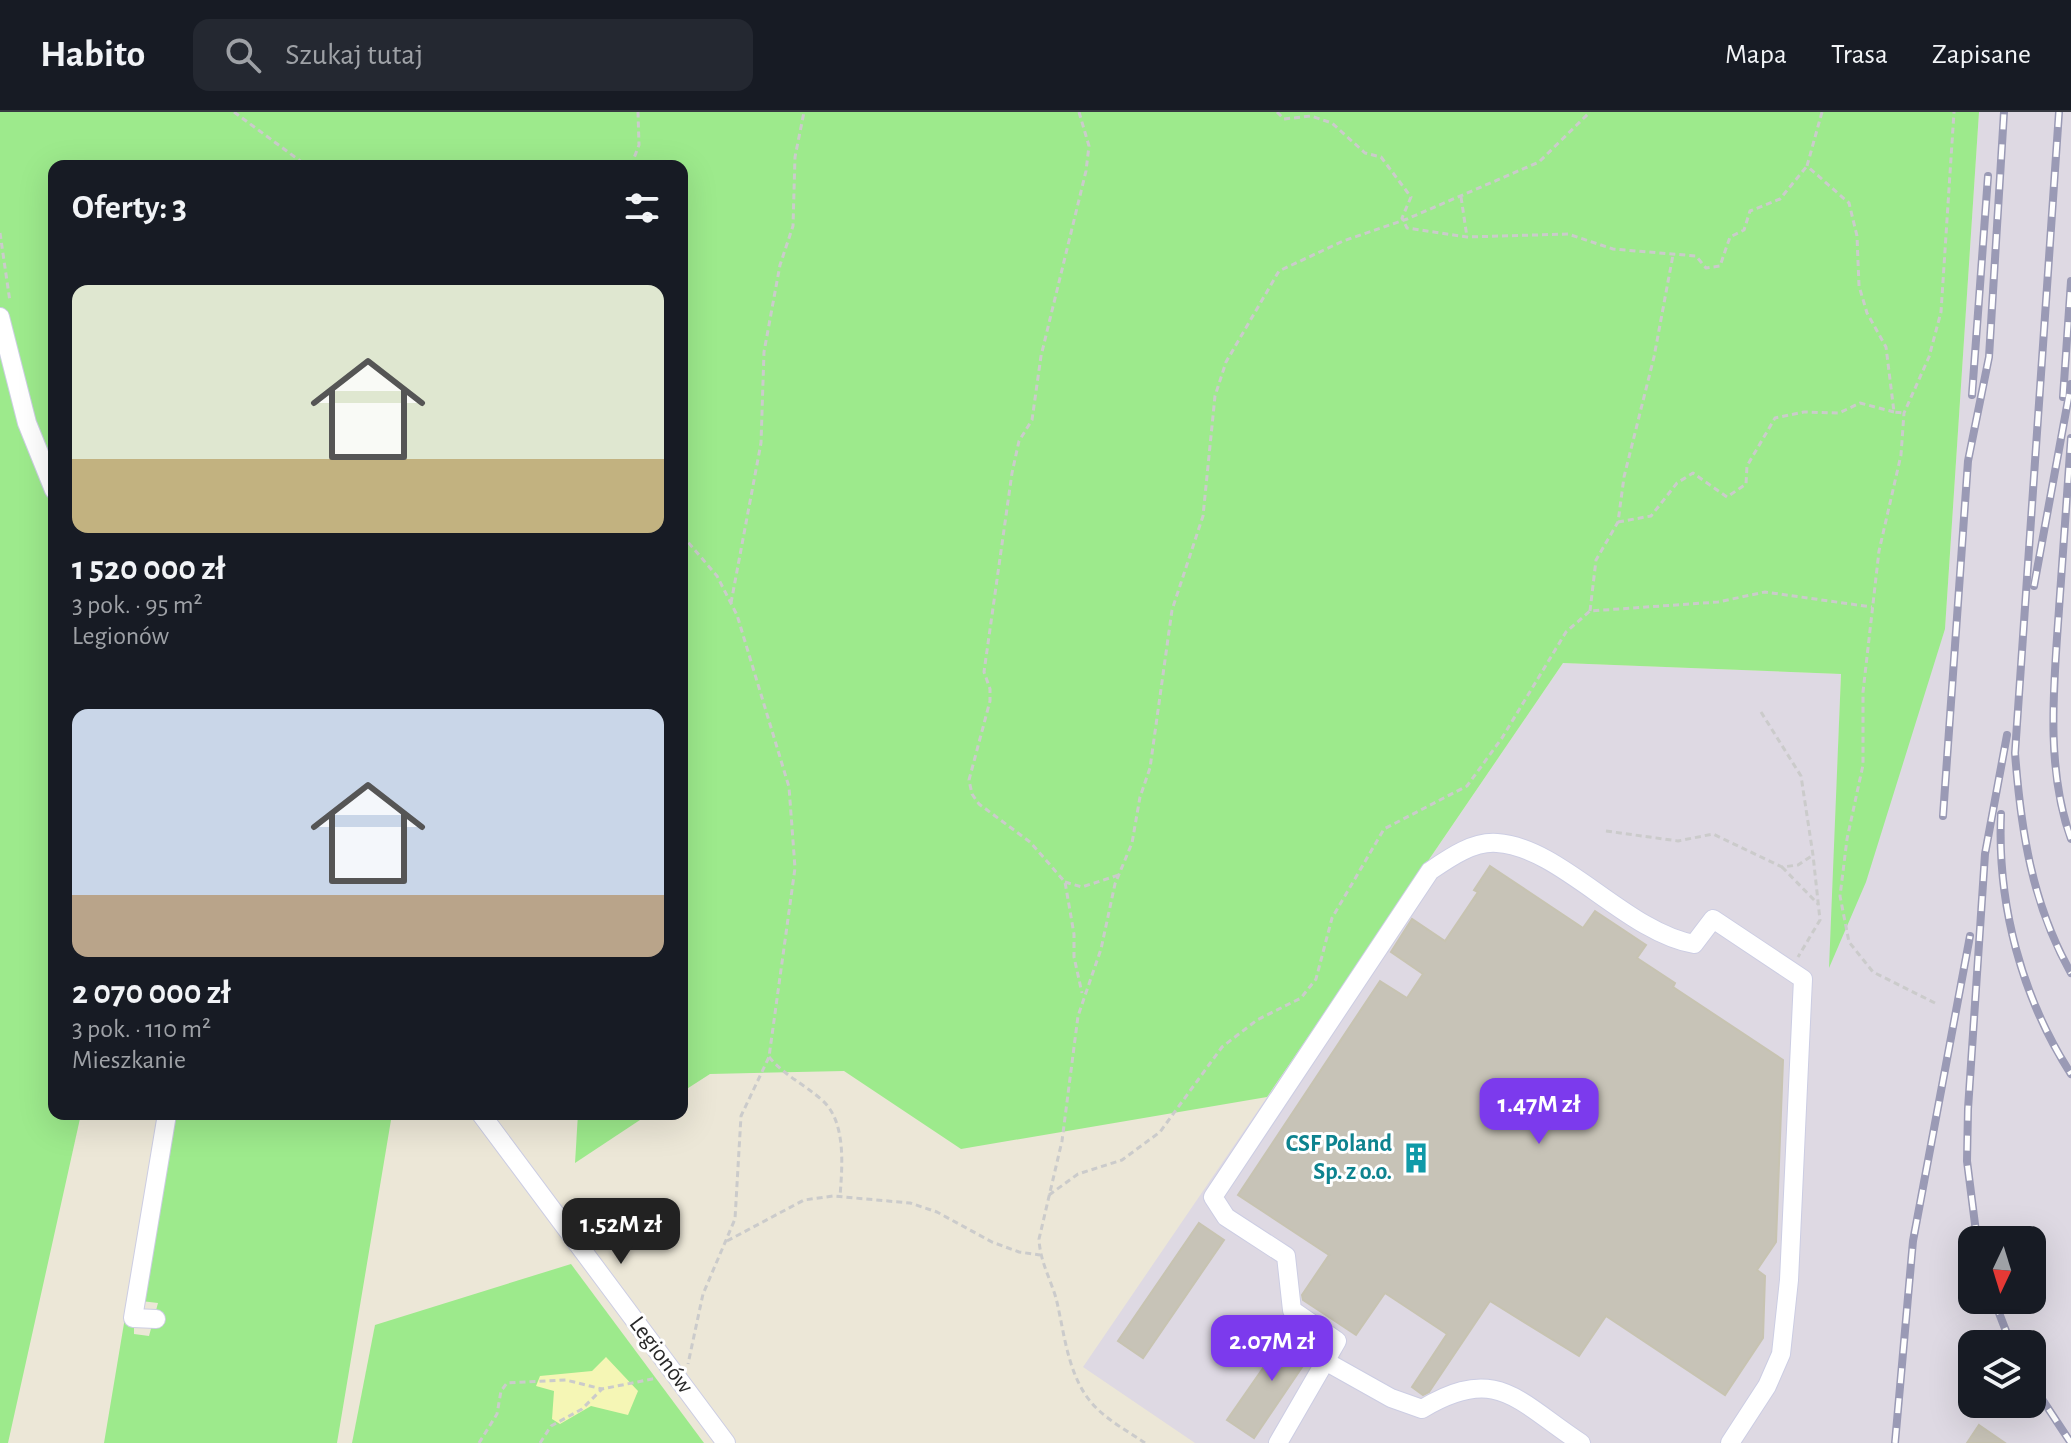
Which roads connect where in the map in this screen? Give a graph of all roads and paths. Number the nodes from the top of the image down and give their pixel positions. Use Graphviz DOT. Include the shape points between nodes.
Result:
graph roads {
  1 [pos="234,112"];
  2 [pos="638,112"];
  3 [pos="804,112"];
  4 [pos="1079,112"];
  5 [pos="1277,112"];
  6 [pos="1590,112"];
  7 [pos="1822,112"];
  8 [pos="1954,112"];
  9 [pos="299,160"];
  10 [pos="633,160"];
  11 [pos="1807,166"];
  12 [pos="1461,196"];
  13 [pos="1403,221"];
  14 [pos="1467,237"];
  15 [pos="1674,253"];
  16 [pos="0,317"];
  17 [pos="1894,412"];
  18 [pos="1904,413"];
  19 [pos="48,475"];
  20 [pos="1618,522"];
  21 [pos="688,542"];
  22 [pos="731,603"];
  23 [pos="1872,607"];
  24 [pos="1590,611"];
  25 [pos="1761,712"];
  26 [pos="1606,831"];
  27 [pos="1813,855"];
  28 [pos="1782,867"];
  29 [pos="1121,874"];
  30 [pos="1065,882"];
  31 [pos="1818,904"];
  32 [pos="1789,969"];
  33 [pos="1083,997"];
  34 [pos="1935,1003"];
  35 [pos="769,1057"];
  36 [pos="166,1120"];
  37 [pos="485,1120"];
  38 [pos="1049,1195"];
  39 [pos="840,1197"];
  40 [pos="727,1241"];
  41 [pos="1040,1255"];
  42 [pos="156,1319"];
  43 [pos="1325,1361"];
  44 [pos="676,1375"];
  45 [pos="602,1389"];
  46 [pos="479,1443"];
  47 [pos="540,1443"];
  48 [pos="726,1443"];
  49 [pos="1145,1443"];
  50 [pos="1278,1443"];
  51 [pos="1581,1443"];
  52 [pos="1730,1443"];
  1 -- 9 [label="path"];
  2 -- 10 [label="path" via="639,145"];
  3 -- 22 [label="path" via="795,157 793,226 764,352 761,443"];
  4 -- 30 [label="path" via="1089,146 1086,171 1041,356 1032,420 1019,441 1012,473 984,672 990,701 969,780 979,804 1030,842"];
  5 -- 13 [label="path" via="1284,119 1311,116 1332,123 1360,150 1381,157 1411,197"];
  6 -- 12 [label="path" via="1539,162"];
  7 -- 11 [label="path"];
  8 -- 18 [label="path" via="1941,312 1929,357"];
  11 -- 15 [label="path" via="1780,199 1750,211 1744,230 1730,237 1720,266 1706,268 1696,256"];
  11 -- 17 [label="path" via="1849,203 1859,286 1886,347"];
  12 -- 13 [label="path"];
  12 -- 14 [label="path"];
  13 -- 14 [label="path" via="1407,228"];
  13 -- 29 [label="path" via="1279,271 1226,362 1212,421 1203,516 1172,610 1150,768"];
  14 -- 15 [label="path" via="1568,234 1613,249"];
  15 -- 20 [label="path"];
  16 -- 19 [label="street" via="27,423"];
  17 -- 18 [label="path"];
  17 -- 20 [label="path" via="1860,403 1839,413 1775,418 1747,466 1746,484 1727,497 1693,473 1677,483 1651,516"];
  18 -- 23 [label="path"];
  20 -- 24 [label="path" via="1596,560"];
  21 -- 22 [label="path" via="717,576"];
  22 -- 35 [label="path" via="789,787 794,827 795,868"];
  23 -- 24 [label="path" via="1765,592 1718,602"];
  23 -- 34 [label="path" via="1863,692 1863,765 1840,896 1849,942 1873,972"];
  24 -- 38 [label="path" via="1566,632 1467,786 1384,829 1332,918 1316,979 1301,998 1257,1020 1222,1047 1160,1132 1122,1160 1078,1174"];
  25 -- 27 [label="path" via="1801,776"];
  26 -- 28 [label="path" via="1678,841 1713,834"];
  27 -- 28 [label="path"];
  27 -- 31 [label="path"];
  28 -- 31 [label="path"];
  29 -- 30 [label="path" via="1082,887"];
  29 -- 33 [label="path"];
  30 -- 33 [label="path"];
  31 -- 32 [label="path" via="1820,920"];
  32 -- 43 [label="street" via="1713,919 1694,944 1667,939 1536,855 1497,842 1460,851 1430,871 1213,1197 1226,1217 1286,1256 1292,1310 1337,1341"];
  32 -- 52 [label="street" via="1803,979 1786,1322 1781,1354 1767,1386"];
  33 -- 38 [label="path"];
  35 -- 39 [label="path" via="832,1113 840,1144"];
  35 -- 40 [label="path" via="741,1116 739,1192"];
  36 -- 42 [label="street" via="133,1318"];
  37 -- 44 [label="street, Legionów"];
  38 -- 41 [label="path"];
  39 -- 40 [label="path" via="804,1200"];
  39 -- 41 [label="path" via="910,1203 992,1242"];
  40 -- 44 [label="path" via="703,1294 690,1360"];
  41 -- 49 [label="path" via="1086,1397"];
  43 -- 50 [label="street"];
  43 -- 51 [label="street" via="1422,1409 1457,1390 1498,1388"];
  44 -- 45 [label="path"];
  44 -- 48 [label="street, Legionów"];
  45 -- 46 [label="path" via="566,1380 507,1383 497,1414"];
  45 -- 47 [label="path" via="582,1409 551,1426"];
}
